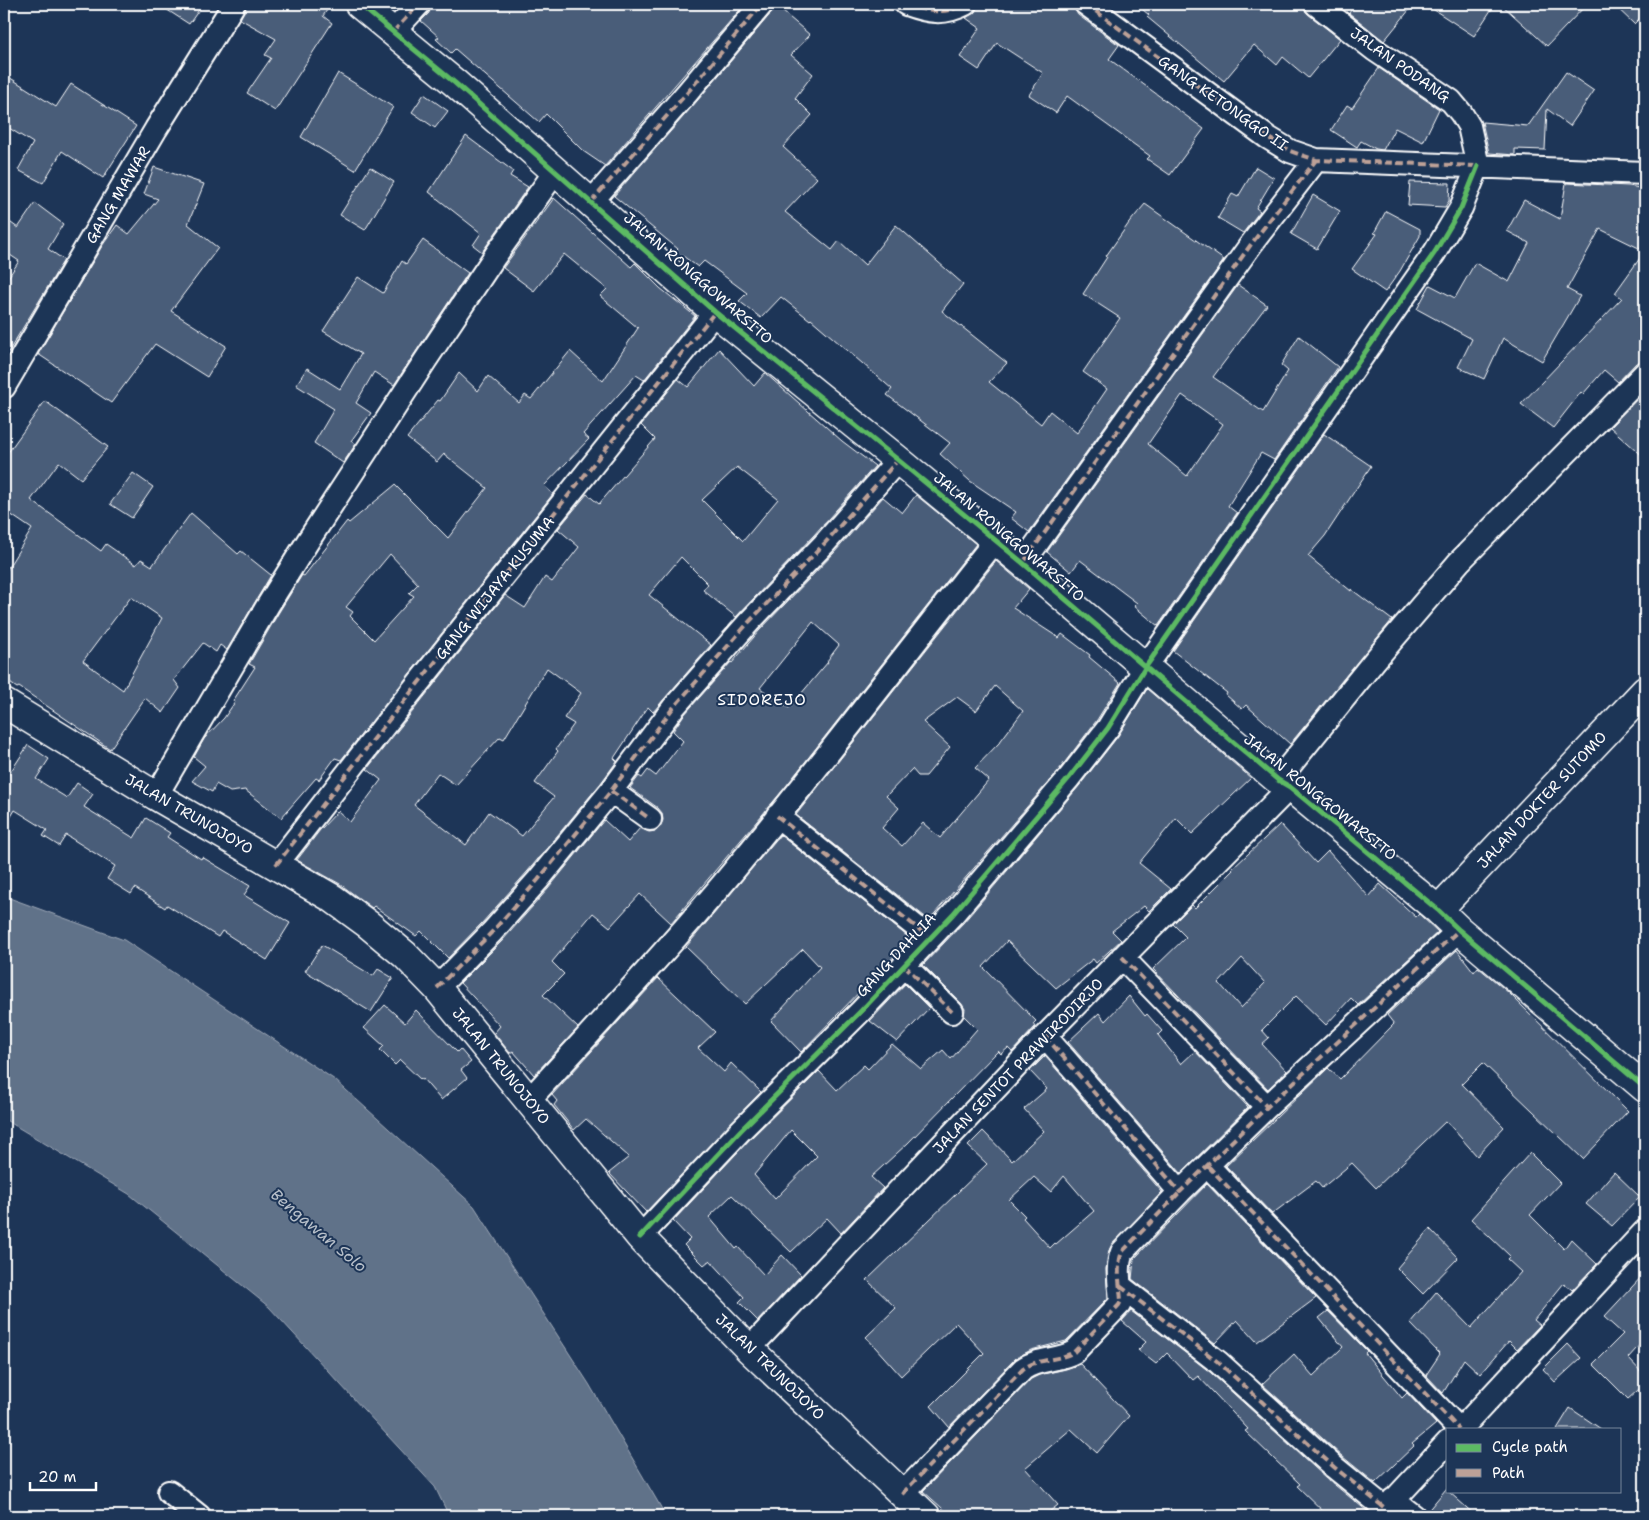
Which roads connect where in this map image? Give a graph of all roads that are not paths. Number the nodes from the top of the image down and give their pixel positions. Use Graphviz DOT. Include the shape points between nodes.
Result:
graph roads {
  1 [pos="234,4"];
  2 [pos="358,4"];
  3 [pos="419,4"];
  4 [pos="762,4"];
  5 [pos="906,4"];
  6 [pos="965,4"];
  7 [pos="1086,4"];
  8 [pos="1316,4"];
  9 [pos="393,32"];
  10 [pos="1316,160"];
  11 [pos="1478,166"];
  12 [pos="555,172"];
  13 [pos="1645,173"];
  14 [pos="591,202"];
  15 [pos="715,312"];
  16 [pos="1645,373"];
  17 [pos="4,387"];
  18 [pos="898,460"];
  19 [pos="995,541"];
  20 [pos="1023,563"];
  21 [pos="1145,668"];
  22 [pos="1645,691"];
  23 [pos="4,703"];
  24 [pos="1284,783"];
  25 [pos="612,791"];
  26 [pos="156,796"];
  27 [pos="777,816"];
  28 [pos="650,819"];
  29 [pos="276,865"];
  30 [pos="1438,910"];
  31 [pos="1459,930"];
  32 [pos="930,938"];
  33 [pos="1122,957"];
  34 [pos="904,965"];
  35 [pos="437,988"];
  36 [pos="952,1012"];
  37 [pos="1045,1036"];
  38 [pos="1645,1088"];
  39 [pos="529,1100"];
  40 [pos="1267,1107"];
  41 [pos="1208,1166"];
  42 [pos="1180,1192"];
  43 [pos="1645,1231"];
  44 [pos="640,1237"];
  45 [pos="1120,1286"];
  46 [pos="749,1349"];
  47 [pos="1459,1428"];
  48 [pos="1461,1428"];
  49 [pos="1446,1444"];
  50 [pos="169,1492"];
  51 [pos="902,1494"];
  52 [pos="1386,1508"];
  53 [pos="199,1516"];
  54 [pos="926,1516"];
  55 [pos="1414,1516"];
  1 -- 17 [label="street, GANG MAWAR"];
  2 -- 9 [label="street, JALAN RONGGOWARSITO"];
  3 -- 9 [label="street"];
  4 -- 14 [label="street"];
  5 -- 6 [label="street" via="937,11 952,11"];
  7 -- 10 [label="street, GANG KETONGGO II" via="1267,138"];
  8 -- 11 [label="street, JALAN PODANG" via="1375,50 1451,101 1469,126"];
  9 -- 12 [label="street, JALAN RONGGOWARSITO" via="455,82"];
  10 -- 11 [label="street, GANG KETONGGO II"];
  10 -- 20 [label="street" via="1252,243"];
  11 -- 13 [label="street, GANG KETONGGO II"];
  11 -- 21 [label="street, GANG DAHLIA" via="1461,208 1435,252"];
  12 -- 14 [label="street, JALAN RONGGOWARSITO"];
  12 -- 26 [label="street" via="495,256 308,541"];
  14 -- 15 [label="street, JALAN RONGGOWARSITO"];
  15 -- 18 [label="street, JALAN RONGGOWARSITO"];
  15 -- 29 [label="street, GANG WIJAYA KUSUMA"];
  16 -- 24 [label="street, JALAN SENTOT PRAWIRODIRJO" via="1459,562 1375,660"];
  18 -- 19 [label="street, JALAN RONGGOWARSITO"];
  18 -- 25 [label="street" via="673,708"];
  19 -- 20 [label="street, JALAN RONGGOWARSITO"];
  19 -- 27 [label="street"];
  20 -- 21 [label="street, JALAN RONGGOWARSITO"];
  21 -- 24 [label="street, JALAN RONGGOWARSITO"];
  21 -- 32 [label="street, GANG DAHLIA" via="1108,728 1069,778"];
  22 -- 30 [label="street, JALAN DOKTER SUTOMO"];
  23 -- 26 [label="street, JALAN TRUNOJOYO"];
  24 -- 30 [label="street, JALAN RONGGOWARSITO"];
  24 -- 33 [label="street, JALAN SENTOT PRAWIRODIRJO"];
  25 -- 28 [label="street"];
  25 -- 35 [label="street" via="492,932"];
  26 -- 29 [label="street, JALAN TRUNOJOYO"];
  27 -- 32 [label="street"];
  27 -- 39 [label="street" via="631,989"];
  29 -- 35 [label="street, JALAN TRUNOJOYO" via="332,898 369,925"];
  30 -- 31 [label="street, JALAN RONGGOWARSITO"];
  31 -- 38 [label="street, JALAN RONGGOWARSITO"];
  31 -- 40 [label="street"];
  32 -- 34 [label="street, GANG DAHLIA"];
  33 -- 37 [label="street, JALAN SENTOT PRAWIRODIRJO"];
  33 -- 40 [label="street"];
  34 -- 36 [label="street"];
  34 -- 44 [label="street, GANG DAHLIA"];
  35 -- 39 [label="street, JALAN TRUNOJOYO"];
  37 -- 42 [label="street"];
  37 -- 46 [label="street, JALAN SENTOT PRAWIRODIRJO"];
  39 -- 44 [label="street, JALAN TRUNOJOYO"];
  40 -- 41 [label="street"];
  41 -- 42 [label="street"];
  41 -- 47 [label="street"];
  42 -- 45 [label="street" via="1122,1252 1118,1266"];
  43 -- 48 [label="street"];
  44 -- 46 [label="street, JALAN TRUNOJOYO"];
  45 -- 51 [label="street" via="1119,1305 1074,1352 1023,1369"];
  45 -- 52 [label="street" via="1218,1362 1334,1467"];
  46 -- 51 [label="street, JALAN TRUNOJOYO"];
  49 -- 52 [label="street"];
  50 -- 53 [label="street"];
  51 -- 54 [label="street, JALAN TRUNOJOYO"];
  52 -- 55 [label="street"];
}
